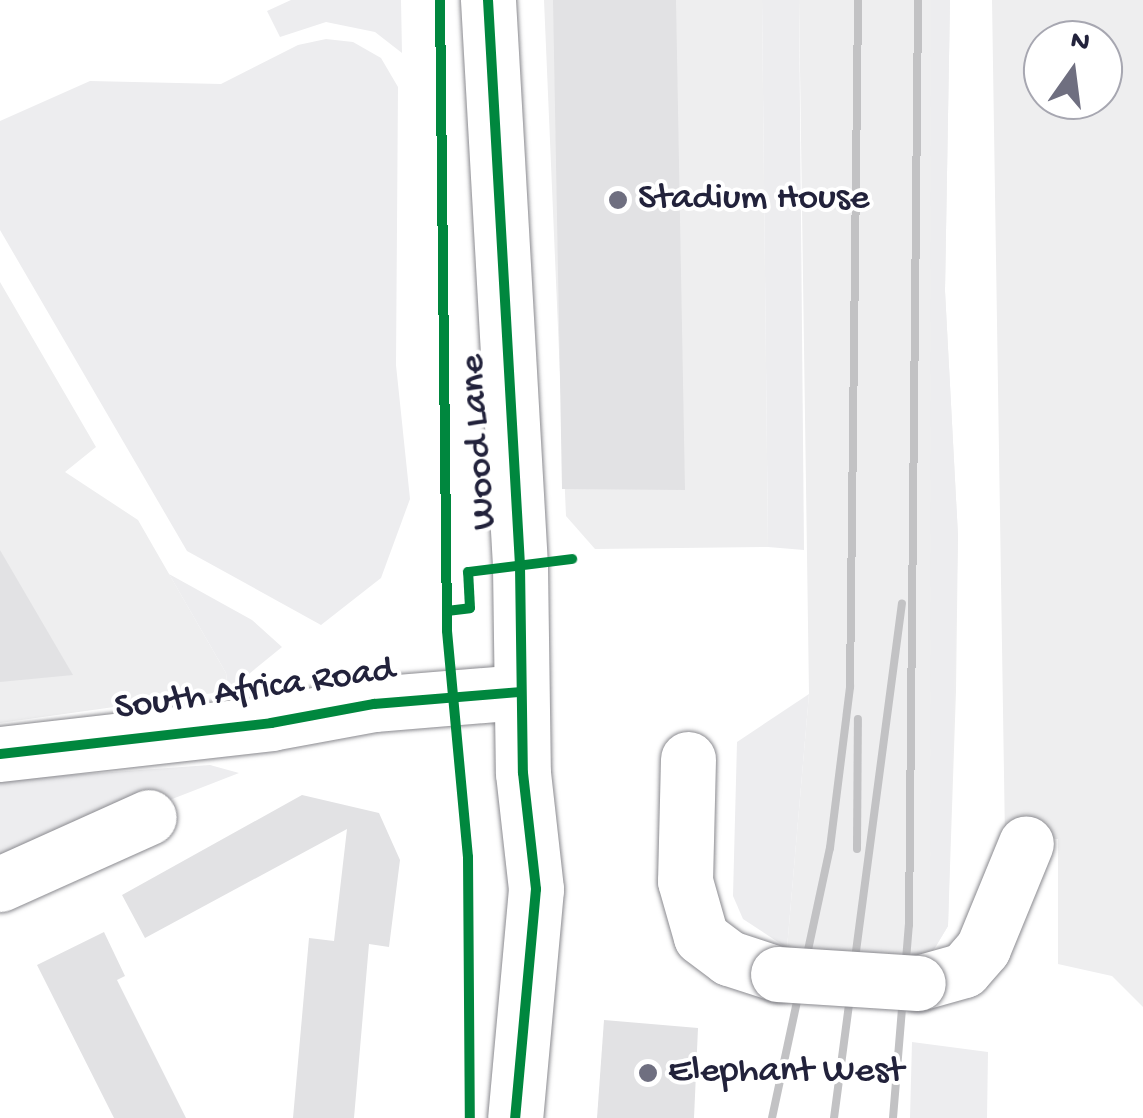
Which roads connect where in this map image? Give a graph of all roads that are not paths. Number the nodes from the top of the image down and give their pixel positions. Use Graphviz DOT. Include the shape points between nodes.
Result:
graph roads {
  1 [pos="488,0"];
  2 [pos="519,692"];
  3 [pos="0,754"];
  4 [pos="688,759"];
  5 [pos="148,817"];
  6 [pos="1026,843"];
  7 [pos="0,884"];
  8 [pos="515,1118"];
  1 -- 2 [label="street, Wood Lane" via="520,566"];
  2 -- 3 [label="street, South Africa Road" via="374,704"];
  2 -- 8 [label="street, Wood Lane" via="536,919"];
  4 -- 6 [label="street, bridge" via="685,882 701,937 729,958 778,974 918,982 964,970 984,948"];
  5 -- 7 [label="street"];
}
